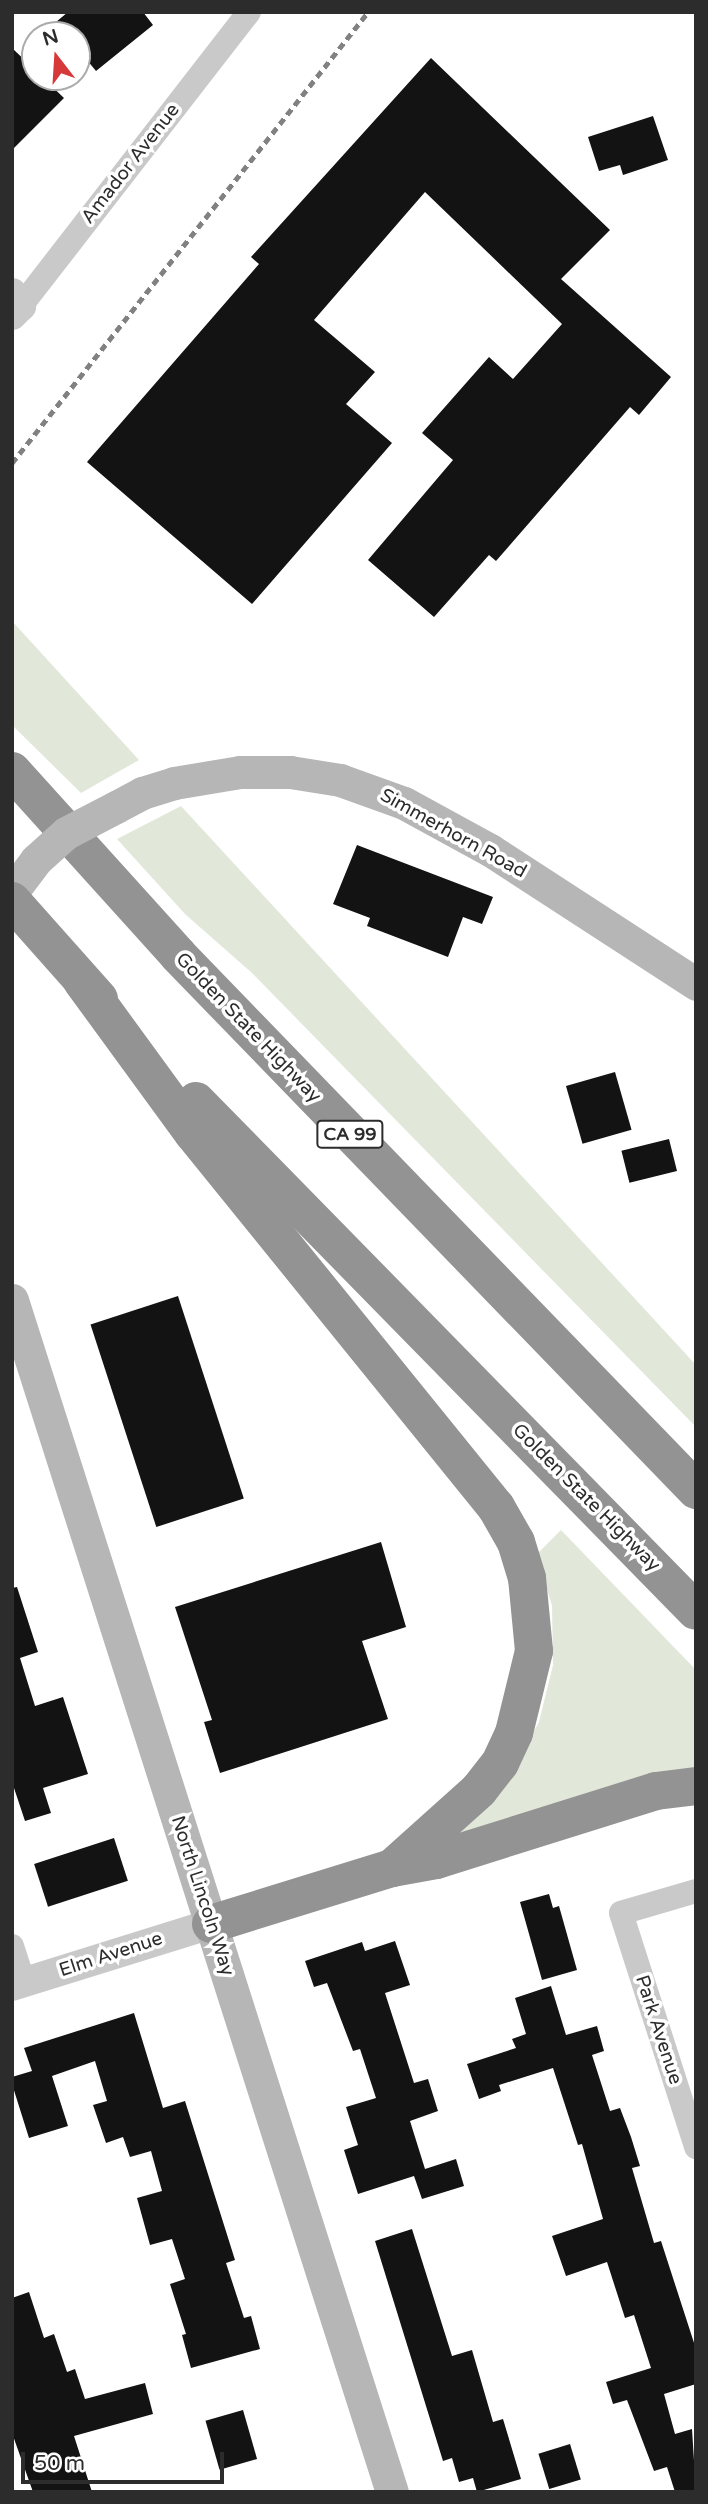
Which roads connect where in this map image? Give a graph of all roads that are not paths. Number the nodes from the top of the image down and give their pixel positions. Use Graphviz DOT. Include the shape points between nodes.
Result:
graph roads {
  1 [pos="249,12"];
  2 [pos="15,305"];
  3 [pos="12,771"];
  4 [pos="12,892"];
  5 [pos="12,901"];
  6 [pos="82,981"];
  7 [pos="696,984"];
  8 [pos="12,1300"];
  9 [pos="642,1434"];
  10 [pos="696,1479"];
  11 [pos="696,1490"];
  12 [pos="696,1611"];
  13 [pos="696,1786"];
  14 [pos="391,1868"];
  15 [pos="696,1891"];
  16 [pos="211,1924"];
  17 [pos="12,1946"];
  18 [pos="18,1984"];
  19 [pos="696,2147"];
  20 [pos="392,2492"];
  1 -- 2 [label="street, Amador Avenue"];
  3 -- 9 [label="highway, Golden State Highway / CA 99" via="178,956"];
  4 -- 7 [label="main road, Simmerhorn Road, bridge" via="36,860 66,833 142,793 240,772 290,772 340,779 404,803 491,850"];
  5 -- 6 [label="highway, Golden State Highway"];
  6 -- 12 [label="highway, Golden State Highway"];
  6 -- 14 [label="highway" via="192,1133 496,1507 516,1542 527,1578 534,1651 514,1733 500,1763 479,1790"];
  8 -- 16 [label="main road, North Lincoln Way"];
  9 -- 10 [label="highway"];
  9 -- 11 [label="highway, Golden State Highway / CA 99"];
  13 -- 14 [label="highway" via="656,1791 436,1860"];
  14 -- 16 [label="highway"];
  15 -- 19 [label="street, Park Avenue" via="621,1913"];
  16 -- 18 [label="street, Elm Avenue"];
  16 -- 20 [label="main road, North Lincoln Way"];
  17 -- 18 [label="street"];
}
